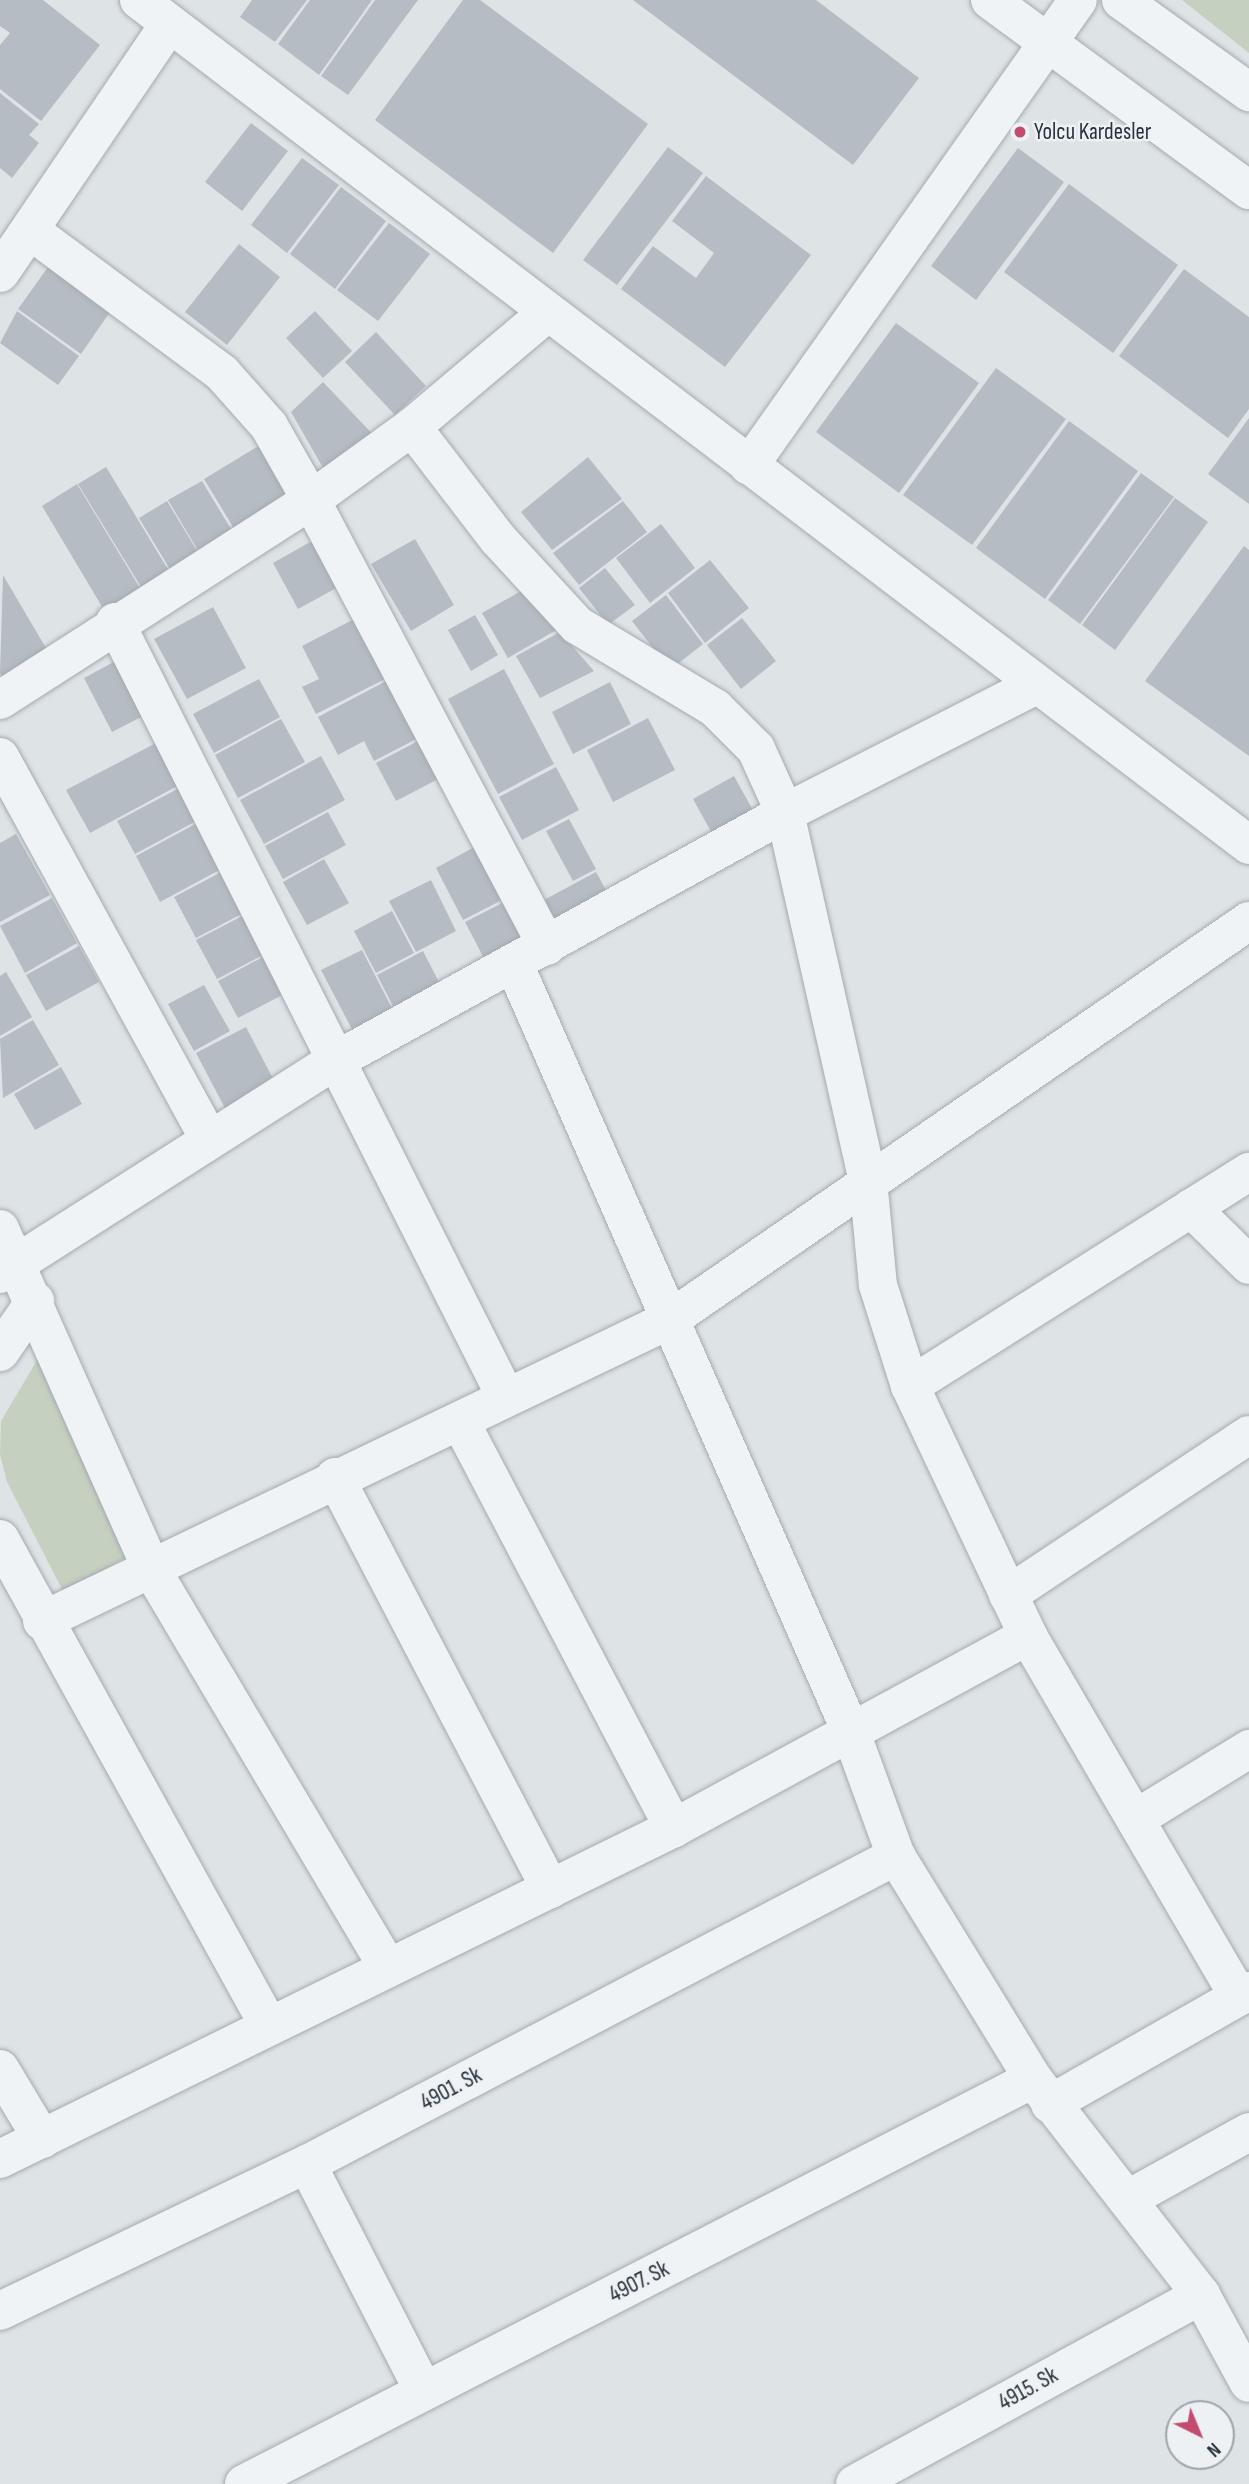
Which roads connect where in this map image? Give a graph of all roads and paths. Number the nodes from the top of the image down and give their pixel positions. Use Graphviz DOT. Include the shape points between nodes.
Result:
graph roads {
  1 [pos="139,0"];
  2 [pos="990,0"];
  3 [pos="1078,0"];
  4 [pos="1121,0"];
  5 [pos="169,24"];
  6 [pos="1047,43"];
  7 [pos="1249,92"];
  8 [pos="1249,190"];
  9 [pos="31,231"];
  10 [pos="0,274"];
  11 [pos="547,313"];
  12 [pos="412,427"];
  13 [pos="749,466"];
  14 [pos="311,500"];
  15 [pos="115,622"];
  16 [pos="1036,685"];
  17 [pos="0,700"];
  18 [pos="0,757"];
  19 [pos="785,813"];
  20 [pos="1249,845"];
  21 [pos="1249,921"];
  22 [pos="547,946"];
  23 [pos="514,964"];
  24 [pos="333,1062"];
  25 [pos="209,1138"];
  26 [pos="1249,1172"];
  27 [pos="868,1180"];
  28 [pos="1191,1208"];
  29 [pos="0,1229"];
  30 [pos="1249,1265"];
  31 [pos="9,1269"];
  32 [pos="35,1301"];
  33 [pos="669,1320"];
  34 [pos="0,1352"];
  35 [pos="910,1386"];
  36 [pos="506,1397"];
  37 [pos="461,1423"];
  38 [pos="1249,1435"];
  39 [pos="335,1477"];
  40 [pos="0,1539"];
  41 [pos="153,1572"];
  42 [pos="1008,1595"];
  43 [pos="42,1620"];
  44 [pos="1028,1636"];
  45 [pos="849,1727"];
  46 [pos="1249,1749"];
  47 [pos="1137,1818"];
  48 [pos="674,1828"];
  49 [pos="896,1856"];
  50 [pos="551,1889"];
  51 [pos="386,1964"];
  52 [pos="1244,1994"];
  53 [pos="269,2026"];
  54 [pos="0,2069"];
  55 [pos="1042,2092"];
  56 [pos="1249,2132"];
  57 [pos="43,2139"];
  58 [pos="0,2159"];
  59 [pos="307,2164"];
  60 [pos="1130,2198"];
  61 [pos="1201,2295"];
  62 [pos="0,2311"];
  63 [pos="1245,2367"];
  64 [pos="422,2388"];
  65 [pos="244,2484"];
  66 [pos="855,2484"];
  1 -- 5 [label="street"];
  2 -- 6 [label="street"];
  3 -- 6 [label="street"];
  4 -- 7 [label="street"];
  5 -- 9 [label="street"];
  5 -- 11 [label="street"];
  6 -- 8 [label="street"];
  6 -- 13 [label="street"];
  9 -- 10 [label="street"];
  9 -- 14 [label="street" via="222,373 268,426"];
  11 -- 12 [label="street"];
  11 -- 13 [label="street"];
  12 -- 14 [label="street"];
  12 -- 19 [label="street" via="498,539 577,625 715,708 756,749"];
  13 -- 16 [label="street"];
  14 -- 15 [label="street"];
  14 -- 22 [label="street"];
  15 -- 17 [label="street"];
  15 -- 24 [label="street"];
  16 -- 19 [label="street"];
  16 -- 20 [label="street"];
  18 -- 25 [label="street"];
  19 -- 22 [label="street"];
  19 -- 27 [label="street"];
  21 -- 27 [label="street"];
  22 -- 23 [label="street"];
  23 -- 24 [label="street"];
  23 -- 33 [label="street"];
  24 -- 25 [label="street"];
  24 -- 36 [label="street"];
  25 -- 31 [label="street"];
  26 -- 28 [label="street"];
  27 -- 33 [label="street"];
  27 -- 35 [label="street" via="878,1285"];
  28 -- 30 [label="street"];
  28 -- 35 [label="street"];
  29 -- 31 [label="street"];
  31 -- 32 [label="street"];
  32 -- 34 [label="street"];
  32 -- 41 [label="street"];
  33 -- 36 [label="street"];
  33 -- 45 [label="street"];
  35 -- 42 [label="street"];
  36 -- 37 [label="street"];
  37 -- 39 [label="street"];
  37 -- 48 [label="street"];
  38 -- 42 [label="street"];
  39 -- 41 [label="street"];
  39 -- 50 [label="street"];
  40 -- 43 [label="street"];
  41 -- 43 [label="street"];
  41 -- 51 [label="street"];
  42 -- 44 [label="street"];
  43 -- 53 [label="street"];
  44 -- 45 [label="street"];
  44 -- 47 [label="street"];
  45 -- 48 [label="street"];
  45 -- 49 [label="street"];
  46 -- 47 [label="street"];
  47 -- 52 [label="street"];
  48 -- 50 [label="street"];
  49 -- 55 [label="street"];
  49 -- 59 [label="street, 4901. Sk"];
  50 -- 51 [label="street"];
  51 -- 53 [label="street"];
  52 -- 55 [label="street, 4907. Sk"];
  53 -- 57 [label="street"];
  54 -- 57 [label="street"];
  55 -- 60 [label="street"];
  55 -- 64 [label="street, 4907. Sk"];
  56 -- 60 [label="street"];
  57 -- 58 [label="street"];
  59 -- 62 [label="street, 4901. Sk"];
  59 -- 64 [label="street"];
  60 -- 61 [label="street"];
  61 -- 63 [label="street"];
  61 -- 66 [label="street, 4915. Sk"];
  64 -- 65 [label="street, 4907. Sk"];
}
